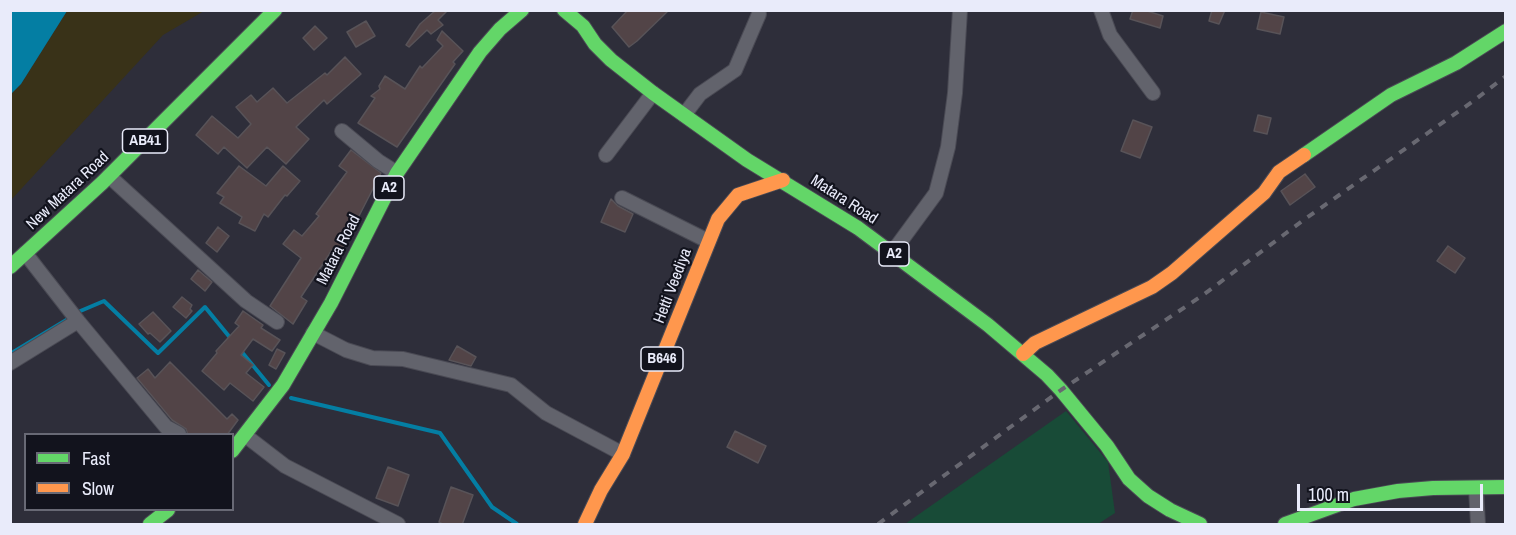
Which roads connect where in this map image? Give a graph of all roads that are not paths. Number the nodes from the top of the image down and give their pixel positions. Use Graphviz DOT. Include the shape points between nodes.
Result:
graph roads {
  1 [pos="275,10"];
  2 [pos="522,10"];
  3 [pos="564,10"];
  4 [pos="960,10"];
  5 [pos="1101,10"];
  6 [pos="759,14"];
  7 [pos="1506,31"];
  8 [pos="653,93"];
  9 [pos="1153,93"];
  10 [pos="684,116"];
  11 [pos="342,131"];
  12 [pos="606,155"];
  13 [pos="397,173"];
  14 [pos="109,176"];
  15 [pos="742,178"];
  16 [pos="783,180"];
  17 [pos="622,198"];
  18 [pos="708,241"];
  19 [pos="25,253"];
  20 [pos="892,253"];
  21 [pos="10,267"];
  22 [pos="78,321"];
  23 [pos="277,322"];
  24 [pos="313,333"];
  25 [pos="1023,354"];
  26 [pos="10,363"];
  27 [pos="176,433"];
  28 [pos="246,436"];
  29 [pos="234,449"];
  30 [pos="623,454"];
  31 [pos="1506,487"];
  32 [pos="1476,488"];
  33 [pos="167,511"];
  34 [pos="150,525"];
  35 [pos="398,525"];
  36 [pos="585,525"];
  37 [pos="1200,525"];
  38 [pos="1285,525"];
  39 [pos="1478,525"];
  1 -- 14 [label="main road, New Matara Road / AB41"];
  2 -- 13 [label="main road, Matara Road / A2" via="480,52"];
  3 -- 8 [label="main road, Matara Road / A2" via="583,26 610,60"];
  4 -- 20 [label="street" via="948,147 936,193"];
  5 -- 9 [label="street" via="1110,35"];
  6 -- 10 [label="street" via="735,70 700,94"];
  7 -- 25 [label="main road" via="1456,63 1391,95 1279,172 1264,193 1152,287 1035,343"];
  8 -- 10 [label="main road, Matara Road / A2"];
  8 -- 12 [label="street"];
  10 -- 15 [label="main road, Matara Road / A2"];
  11 -- 13 [label="street"];
  13 -- 24 [label="main road, Matara Road / A2"];
  14 -- 19 [label="main road, New Matara Road / AB41"];
  14 -- 23 [label="street" via="246,301"];
  15 -- 16 [label="main road, Matara Road / A2"];
  15 -- 16 [label="main road"];
  15 -- 18 [label="main road, Hetti Veediya / B646"];
  16 -- 20 [label="main road, Matara Road / A2"];
  17 -- 18 [label="street"];
  18 -- 30 [label="main road, Hetti Veediya / B646"];
  19 -- 21 [label="main road, New Matara Road / AB41"];
  19 -- 22 [label="street"];
  20 -- 25 [label="main road, Matara Road / A2"];
  22 -- 26 [label="street"];
  22 -- 27 [label="street" via="166,427"];
  24 -- 28 [label="main road, Matara Road / A2" via="274,399"];
  24 -- 30 [label="street" via="372,358 403,359 511,385 546,412"];
  25 -- 37 [label="main road, Matara Road / A2" via="1061,390 1129,479 1148,496"];
  28 -- 29 [label="main road, Matara Road / A2"];
  28 -- 35 [label="street" via="285,465"];
  30 -- 36 [label="main road, Hetti Veediya / B646"];
  31 -- 32 [label="main road"];
  32 -- 38 [label="main road" via="1398,491 1354,500"];
  32 -- 39 [label="street"];
  33 -- 34 [label="main road"];
}
